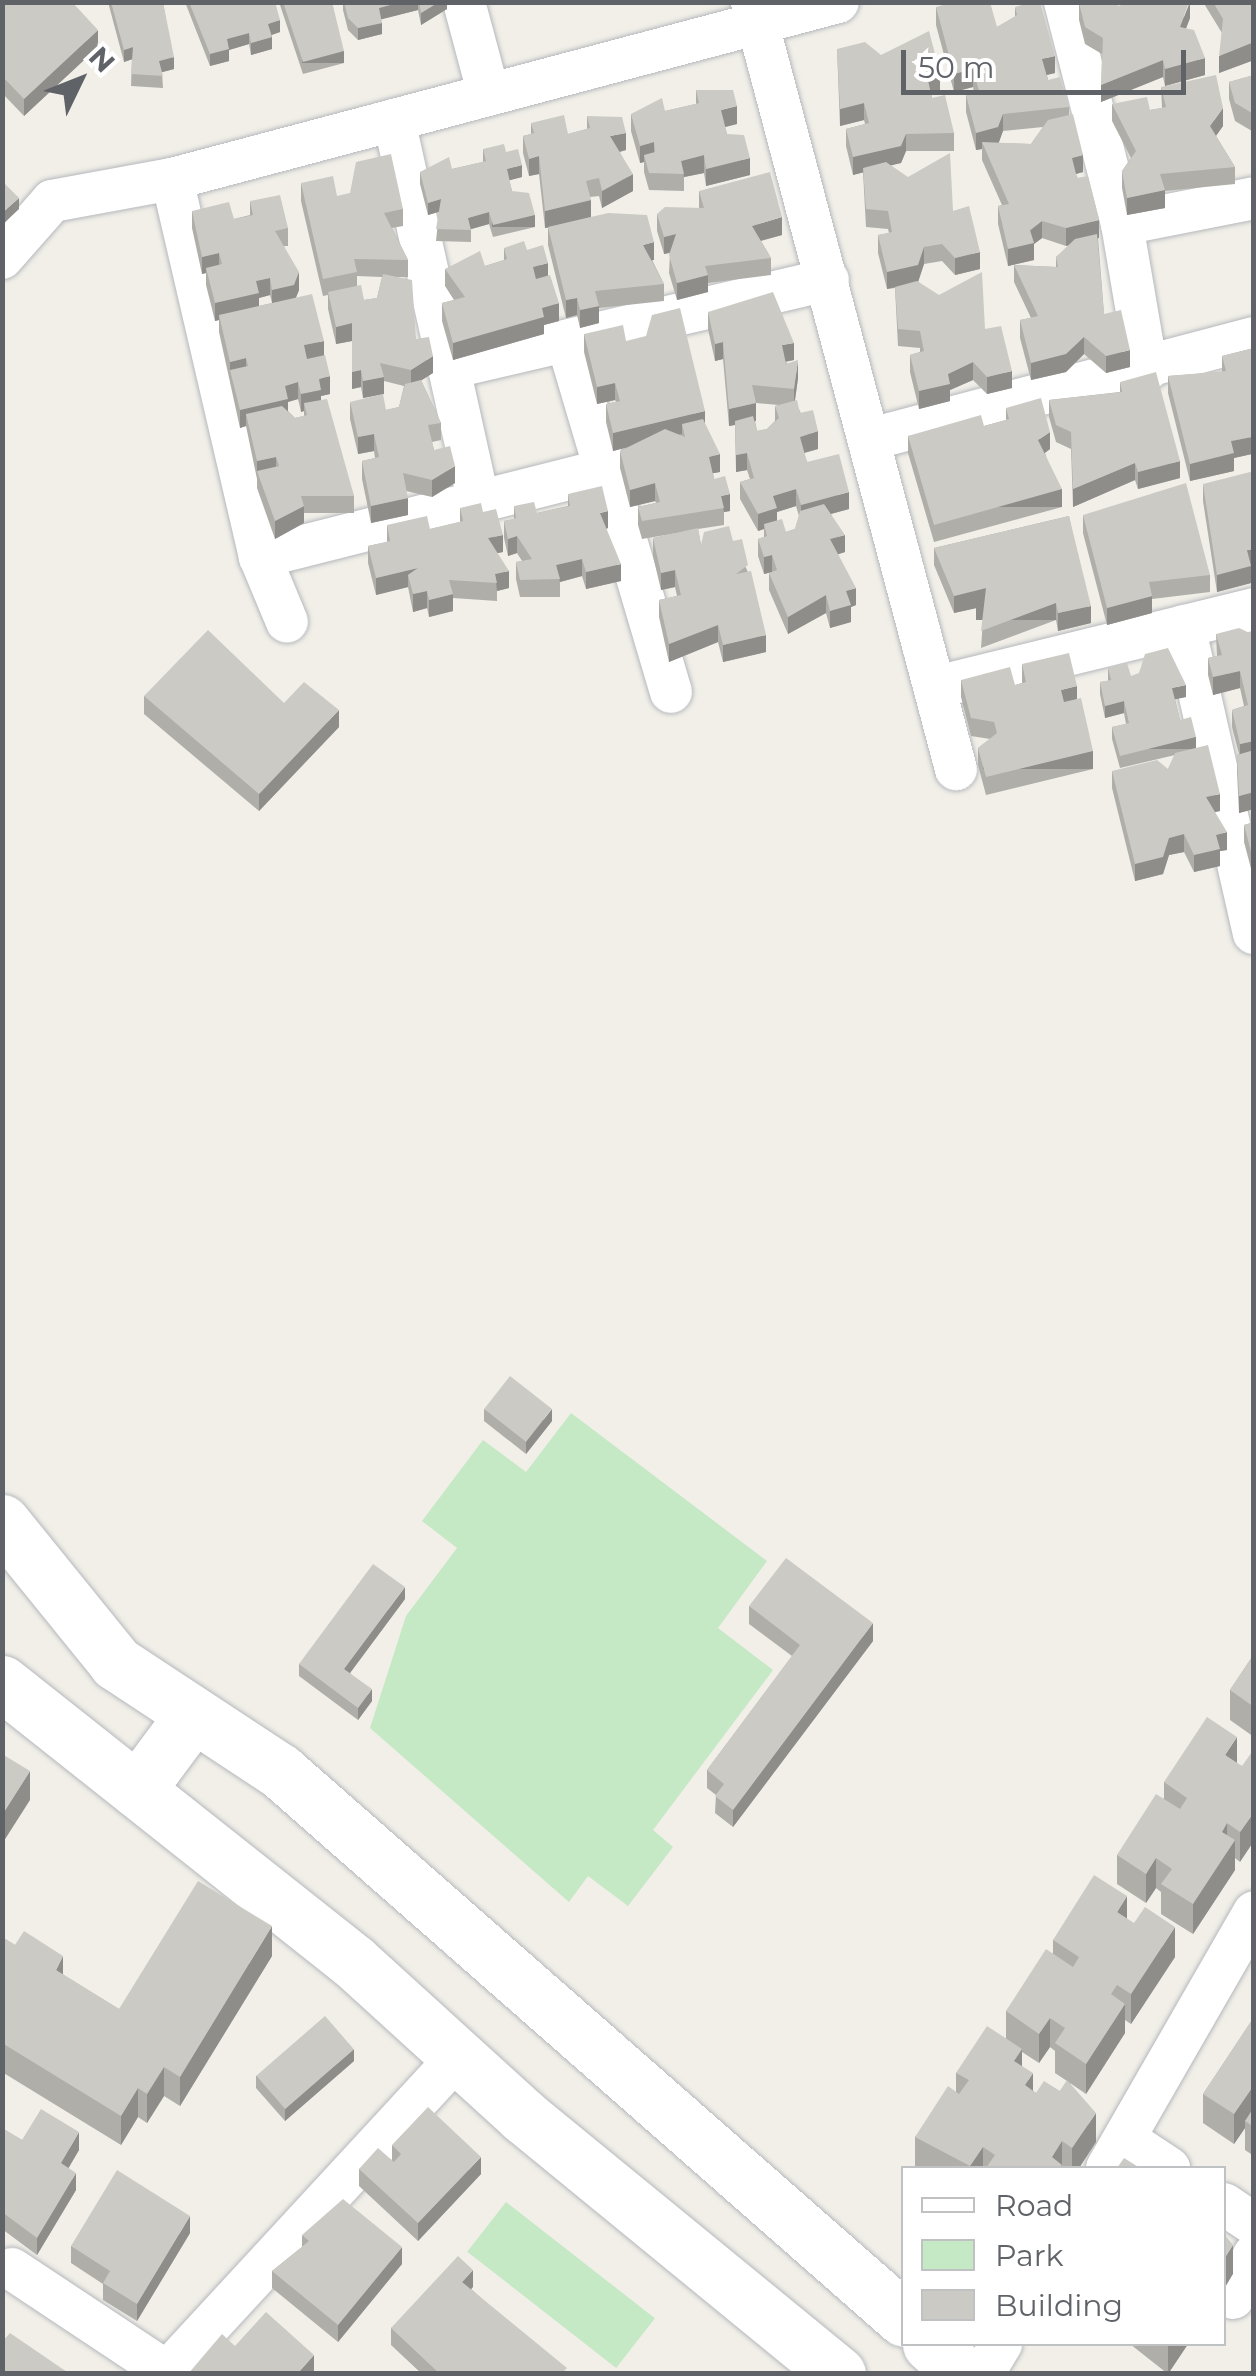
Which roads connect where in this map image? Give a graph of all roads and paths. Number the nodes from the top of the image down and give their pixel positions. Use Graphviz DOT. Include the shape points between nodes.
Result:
graph roads {
  1 [pos="464,2"];
  2 [pos="838,2"];
  3 [pos="1065,2"];
  4 [pos="755,13"];
  5 [pos="489,95"];
  6 [pos="394,120"];
  7 [pos="172,179"];
  8 [pos="1253,200"];
  9 [pos="1122,224"];
  10 [pos="2,258"];
  11 [pos="828,280"];
  12 [pos="1254,338"];
  13 [pos="568,341"];
  14 [pos="449,368"];
  15 [pos="1147,370"];
  16 [pos="871,438"];
  17 [pos="609,469"];
  18 [pos="479,502"];
  19 [pos="260,557"];
  20 [pos="1254,610"];
  21 [pos="288,622"];
  22 [pos="1184,626"];
  23 [pos="936,687"];
  24 [pos="670,692"];
  25 [pos="956,770"];
  26 [pos="1254,933"];
  27 [pos="2,1522"];
  28 [pos="2,1682"];
  29 [pos="192,1716"];
  30 [pos="138,1790"];
  31 [pos="1254,1912"];
  32 [pos="458,2057"];
  33 [pos="1116,2154"];
  34 [pos="1162,2166"];
  35 [pos="1226,2205"];
  36 [pos="1254,2224"];
  37 [pos="1254,2255"];
  38 [pos="12,2269"];
  39 [pos="1233,2298"];
  40 [pos="901,2316"];
  41 [pos="932,2346"];
  42 [pos="1000,2346"];
  43 [pos="838,2374"];
  44 [pos="963,2374"];
  45 [pos="983,2374"];
  1 -- 5 [label="street"];
  2 -- 4 [label="street"];
  3 -- 9 [label="street"];
  4 -- 5 [label="street"];
  4 -- 11 [label="street"];
  5 -- 6 [label="street"];
  6 -- 7 [label="street"];
  6 -- 14 [label="street"];
  7 -- 10 [label="street" via="52,201"];
  7 -- 19 [label="street"];
  8 -- 9 [label="street"];
  9 -- 15 [label="street"];
  11 -- 13 [label="street"];
  11 -- 16 [label="street"];
  12 -- 15 [label="street"];
  13 -- 14 [label="street"];
  13 -- 17 [label="street"];
  14 -- 18 [label="street"];
  15 -- 16 [label="street"];
  16 -- 23 [label="street"];
  17 -- 18 [label="street"];
  17 -- 24 [label="street"];
  18 -- 19 [label="street"];
  19 -- 21 [label="street"];
  20 -- 22 [label="street"];
  22 -- 23 [label="street"];
  22 -- 26 [label="street"];
  23 -- 25 [label="street"];
  27 -- 29 [label="street" via="104,1651"];
  28 -- 30 [label="street"];
  29 -- 30 [label="street"];
  29 -- 40 [label="street" via="280,1771"];
  30 -- 32 [label="street"];
  31 -- 33 [label="street"];
  32 -- 38 [label="street" via="167,2372"];
  32 -- 43 [label="street"];
  33 -- 34 [label="street"];
  35 -- 36 [label="street"];
  37 -- 39 [label="street"];
  41 -- 44 [label="street"];
  42 -- 45 [label="street"];
}
